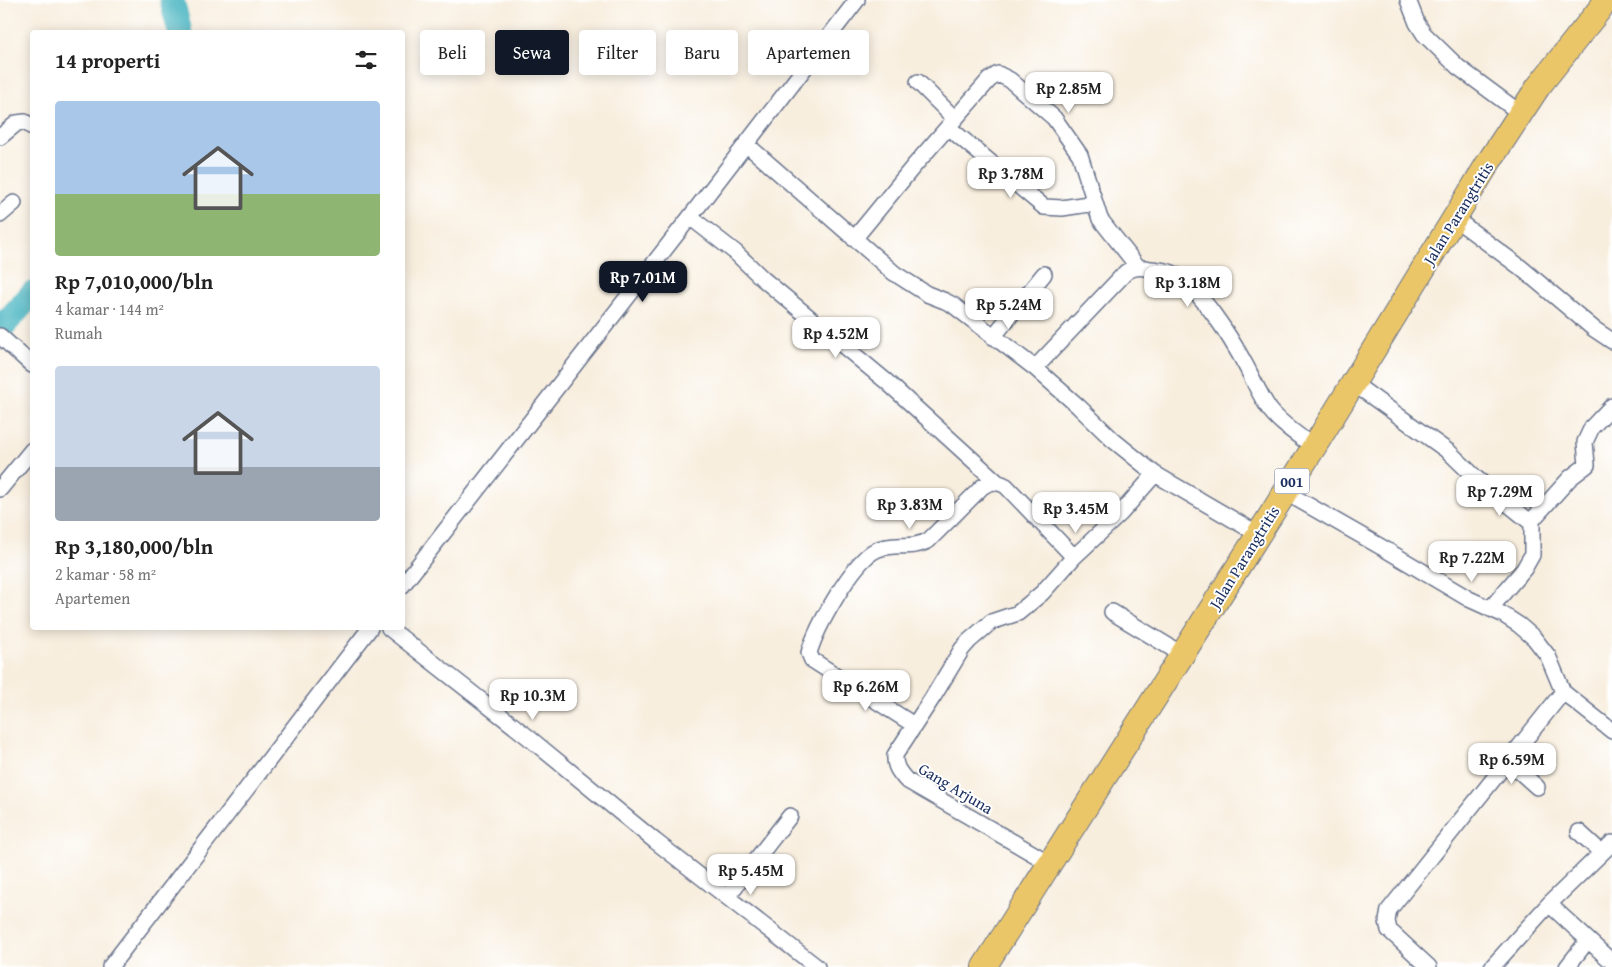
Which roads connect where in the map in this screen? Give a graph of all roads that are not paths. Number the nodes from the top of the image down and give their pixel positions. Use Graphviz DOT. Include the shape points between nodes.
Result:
graph roads {
  1 [pos="857,0"];
  2 [pos="1408,0"];
  3 [pos="1607,0"];
  4 [pos="918,82"];
  5 [pos="1520,113"];
  6 [pos="952,123"];
  7 [pos="30,126"];
  8 [pos="0,137"];
  9 [pos="746,144"];
  10 [pos="14,203"];
  11 [pos="1095,203"];
  12 [pos="0,215"];
  13 [pos="690,217"];
  14 [pos="1454,218"];
  15 [pos="854,239"];
  16 [pos="1138,267"];
  17 [pos="1044,274"];
  18 [pos="0,336"];
  19 [pos="993,337"];
  20 [pos="1612,341"];
  21 [pos="27,360"];
  22 [pos="1035,368"];
  23 [pos="1353,383"];
  24 [pos="1612,406"];
  25 [pos="1314,447"];
  26 [pos="30,452"];
  27 [pos="1155,474"];
  28 [pos="997,482"];
  29 [pos="0,489"];
  30 [pos="1285,492"];
  31 [pos="1532,520"];
  32 [pos="1258,534"];
  33 [pos="1074,558"];
  34 [pos="405,582"];
  35 [pos="1490,609"];
  36 [pos="1112,612"];
  37 [pos="368,630"];
  38 [pos="392,630"];
  39 [pos="1183,654"];
  40 [pos="1563,692"];
  41 [pos="914,725"];
  42 [pos="1612,731"];
  43 [pos="1508,761"];
  44 [pos="1536,787"];
  45 [pos="790,816"];
  46 [pos="1579,832"];
  47 [pos="1607,848"];
  48 [pos="1050,864"];
  49 [pos="727,897"];
  50 [pos="1549,904"];
  51 [pos="1588,940"];
  52 [pos="1612,962"];
  53 [pos="110,967"];
  54 [pos="817,967"];
  55 [pos="984,967"];
  56 [pos="1429,967"];
  57 [pos="1492,967"];
  58 [pos="1567,967"];
  1 -- 9 [label="street"];
  2 -- 5 [label="street" via="1424,34 1458,67"];
  3 -- 5 [label="main road, Jalan Parangtritis / 001"];
  4 -- 6 [label="street"];
  5 -- 14 [label="main road, Jalan Parangtritis / 001"];
  6 -- 11 [label="street" via="1044,206 1062,208"];
  6 -- 11 [label="street" via="993,76 1003,75 1054,118 1080,155"];
  6 -- 15 [label="street"];
  7 -- 8 [label="street" via="25,122 17,123"];
  9 -- 13 [label="street"];
  9 -- 15 [label="street"];
  10 -- 12 [label="street"];
  11 -- 16 [label="street" via="1100,219"];
  13 -- 28 [label="street" via="887,382"];
  13 -- 34 [label="street"];
  14 -- 20 [label="street"];
  14 -- 23 [label="main road, Jalan Parangtritis / 001"];
  15 -- 19 [label="street" via="912,286 953,305"];
  16 -- 22 [label="street" via="1126,272"];
  16 -- 25 [label="street" via="1172,273 1186,284 1220,321 1270,410"];
  17 -- 19 [label="street"];
  18 -- 21 [label="street"];
  19 -- 22 [label="street"];
  22 -- 27 [label="street"];
  23 -- 25 [label="main road, Jalan Parangtritis / 001"];
  23 -- 31 [label="street" via="1449,452 1476,478 1525,518"];
  24 -- 31 [label="street" via="1592,427 1585,442 1587,465 1570,478"];
  25 -- 30 [label="main road, Jalan Parangtritis / 001"];
  26 -- 29 [label="street"];
  27 -- 32 [label="street"];
  27 -- 33 [label="street" via="1120,514"];
  28 -- 33 [label="street" via="1006,486"];
  28 -- 41 [label="street" via="982,487 922,544 876,550 868,556 825,615 811,646 812,660"];
  30 -- 32 [label="main road, Jalan Parangtritis / 001"];
  30 -- 35 [label="street"];
  31 -- 35 [label="street" via="1532,555"];
  32 -- 39 [label="main road, Jalan Parangtritis / 001"];
  33 -- 41 [label="street, Gang Arjuna" via="1042,593 1018,613 991,622 962,648"];
  35 -- 40 [label="street" via="1520,625 1534,638 1548,656"];
  36 -- 39 [label="street"];
  37 -- 53 [label="street"];
  38 -- 49 [label="street"];
  39 -- 48 [label="main road, Jalan Parangtritis / 001"];
  40 -- 42 [label="street"];
  40 -- 43 [label="street"];
  41 -- 48 [label="street, Gang Arjuna" via="895,755 899,773"];
  43 -- 44 [label="street"];
  43 -- 56 [label="street" via="1390,910 1389,930"];
  45 -- 49 [label="street"];
  46 -- 47 [label="street"];
  47 -- 50 [label="street"];
  48 -- 55 [label="main road, Jalan Parangtritis / 001"];
  49 -- 54 [label="street"];
  50 -- 51 [label="street"];
  50 -- 57 [label="street"];
  51 -- 52 [label="street"];
  51 -- 58 [label="street"];
}
